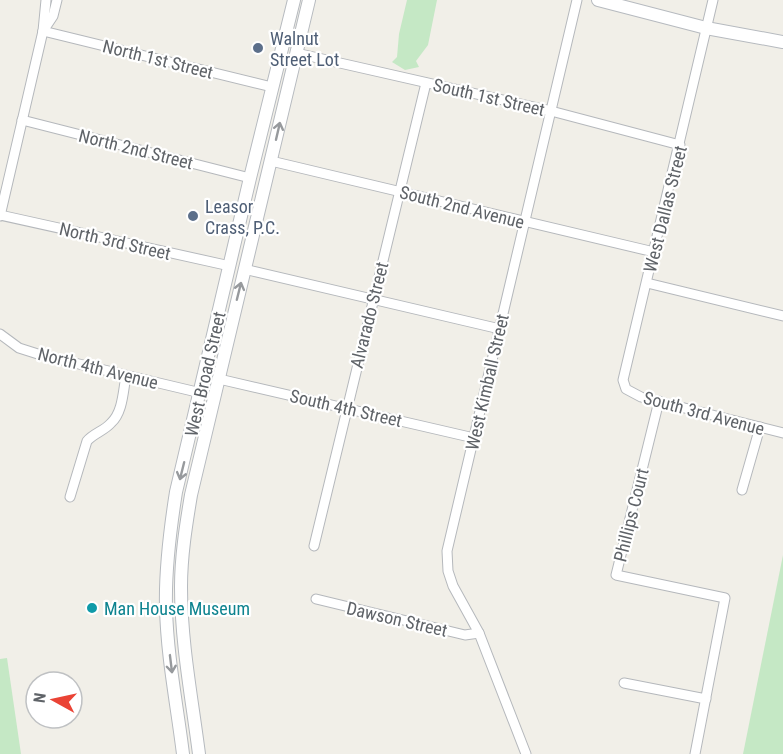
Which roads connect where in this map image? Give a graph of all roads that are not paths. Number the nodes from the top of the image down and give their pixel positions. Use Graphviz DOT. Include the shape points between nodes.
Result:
graph roads {
  1 [pos="46,0"];
  2 [pos="57,0"];
  3 [pos="294,0"];
  4 [pos="309,0"];
  5 [pos="577,0"];
  6 [pos="598,0"];
  7 [pos="713,0"];
  8 [pos="706,28"];
  9 [pos="43,31"];
  10 [pos="783,42"];
  11 [pos="282,50"];
  12 [pos="296,53"];
  13 [pos="426,83"];
  14 [pos="272,87"];
  15 [pos="551,111"];
  16 [pos="22,120"];
  17 [pos="680,145"];
  18 [pos="271,161"];
  19 [pos="250,178"];
  20 [pos="399,191"];
  21 [pos="0,216"];
  22 [pos="524,222"];
  23 [pos="654,252"];
  24 [pos="230,266"];
  25 [pos="244,269"];
  26 [pos="647,283"];
  27 [pos="373,299"];
  28 [pos="783,316"];
  29 [pos="500,329"];
  30 [pos="0,334"];
  31 [pos="126,376"];
  32 [pos="219,379"];
  33 [pos="626,389"];
  34 [pos="201,393"];
  35 [pos="214,397"];
  36 [pos="659,401"];
  37 [pos="347,408"];
  38 [pos="760,427"];
  39 [pos="783,433"];
  40 [pos="474,438"];
  41 [pos="742,490"];
  42 [pos="70,497"];
  43 [pos="314,546"];
  44 [pos="166,595"];
  45 [pos="181,595"];
  46 [pos="316,599"];
  47 [pos="480,633"];
  48 [pos="624,684"];
  49 [pos="706,699"];
  50 [pos="198,748"];
  51 [pos="183,750"];
  52 [pos="526,754"];
  53 [pos="694,754"];
  1 -- 9 [label="street"];
  2 -- 9 [label="street"];
  3 -- 11 [label="main road, West Broad Street"];
  4 -- 12 [label="main road, West Broad Street"];
  5 -- 15 [label="street, West Kimball Street"];
  6 -- 8 [label="main road"];
  7 -- 8 [label="street, West Dallas Street"];
  8 -- 10 [label="main road"];
  8 -- 17 [label="street, West Dallas Street"];
  9 -- 14 [label="street, North 1st Street"];
  9 -- 16 [label="street"];
  11 -- 12 [label="main road"];
  11 -- 14 [label="main road, West Broad Street"];
  12 -- 13 [label="street, South 1st Street"];
  18 -- 12 [label="main road, West Broad Street, one-way"];
  13 -- 15 [label="street, South 1st Street"];
  13 -- 20 [label="street, Alvarado Street"];
  14 -- 19 [label="main road, West Broad Street"];
  15 -- 17 [label="street, South 1st Street"];
  15 -- 22 [label="street, West Kimball Street"];
  16 -- 19 [label="street, North 2nd Street"];
  16 -- 21 [label="street"];
  17 -- 23 [label="street, West Dallas Street"];
  18 -- 20 [label="street, South 2nd Avenue"];
  18 -- 25 [label="main road, West Broad Street"];
  19 -- 24 [label="main road, West Broad Street"];
  20 -- 22 [label="street, South 2nd Avenue"];
  20 -- 27 [label="street, Alvarado Street"];
  21 -- 24 [label="street, North 3rd Street"];
  22 -- 23 [label="street, South 2nd Avenue"];
  22 -- 29 [label="street, West Kimball Street"];
  23 -- 26 [label="street, West Dallas Street"];
  24 -- 25 [label="main road"];
  24 -- 34 [label="main road, West Broad Street"];
  25 -- 27 [label="street"];
  32 -- 25 [label="main road, West Broad Street, one-way"];
  26 -- 28 [label="street"];
  26 -- 33 [label="street, West Dallas Street" via="624,374"];
  27 -- 29 [label="street"];
  27 -- 37 [label="street, Alvarado Street"];
  29 -- 40 [label="street, West Kimball Street"];
  30 -- 31 [label="street, North 4th Avenue" via="19,348"];
  31 -- 34 [label="street, North 4th Avenue"];
  31 -- 42 [label="street" via="120,409 112,422 87,441"];
  32 -- 35 [label="main road, West Broad Street"];
  32 -- 37 [label="street, South 4th Street"];
  33 -- 36 [label="street, South 3rd Avenue"];
  34 -- 35 [label="main road"];
  34 -- 44 [label="main road, West Broad Street, one-way" via="175,501"];
  35 -- 45 [label="main road, West Broad Street" via="187,518"];
  36 -- 38 [label="street, South 3rd Avenue"];
  36 -- 49 [label="street, Phillips Court" via="616,575 725,598"];
  37 -- 40 [label="street, South 4th Street"];
  37 -- 43 [label="street, Alvarado Street"];
  38 -- 39 [label="street, South 3rd Avenue"];
  38 -- 41 [label="street"];
  40 -- 47 [label="street, West Kimball Street" via="447,551 453,586"];
  44 -- 45 [label="main road"];
  44 -- 51 [label="main road, West Broad Street, one-way"];
  45 -- 50 [label="main road, West Broad Street"];
  46 -- 47 [label="street, Dawson Street" via="465,634"];
  47 -- 52 [label="street, West Kimball Street"];
  48 -- 49 [label="street"];
  49 -- 53 [label="street, Phillips Court"];
  50 -- 51 [label="main road"];
}
